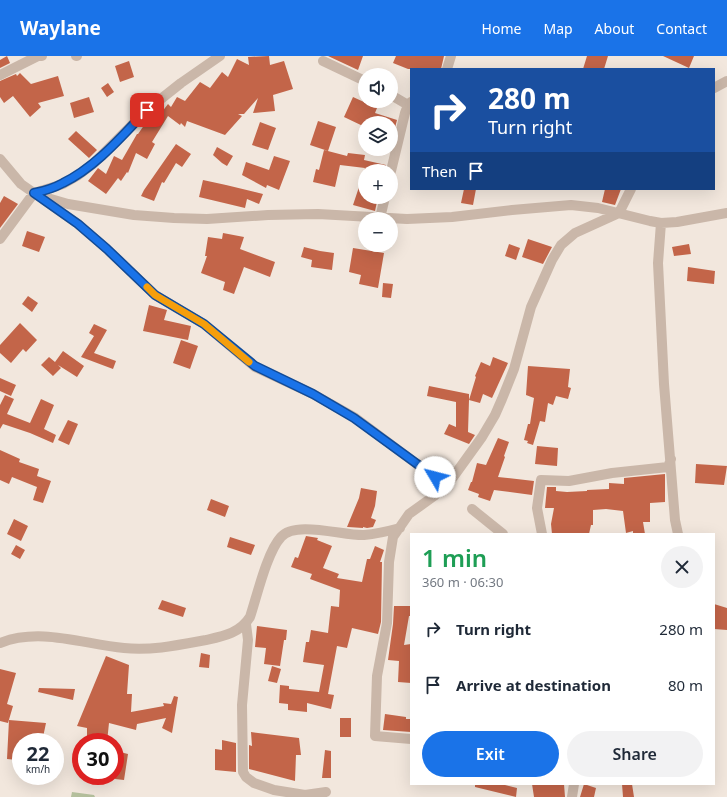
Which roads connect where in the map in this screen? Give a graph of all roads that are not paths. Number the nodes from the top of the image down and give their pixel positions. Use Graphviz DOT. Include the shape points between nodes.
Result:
graph roads {
  1 [pos="42,56"];
  2 [pos="220,56"];
  3 [pos="451,56"];
  4 [pos="323,61"];
  5 [pos="447,68"];
  6 [pos="0,75"];
  7 [pos="358,78"];
  8 [pos="727,81"];
  9 [pos="715,87"];
  10 [pos="398,98"];
  11 [pos="409,103"];
  12 [pos="0,159"];
  13 [pos="393,164"];
  14 [pos="630,190"];
  15 [pos="34,193"];
  16 [pos="619,213"];
  17 [pos="727,213"];
  18 [pos="358,217"];
  19 [pos="398,219"];
  20 [pos="661,223"];
  21 [pos="0,239"];
  22 [pos="671,459"];
  23 [pos="445,485"];
  24 [pos="472,509"];
  25 [pos="400,528"];
  26 [pos="502,533"];
  27 [pos="542,533"];
  28 [pos="678,533"];
  29 [pos="246,624"];
  30 [pos="0,643"];
  31 [pos="410,739"];
  32 [pos="574,785"];
  33 [pos="326,792"];
  34 [pos="572,797"];
  1 -- 6 [label="street"];
  2 -- 15 [label="street" via="147,110 93,164 77,176"];
  3 -- 5 [label="street"];
  4 -- 7 [label="street"];
  8 -- 9 [label="street"];
  10 -- 11 [label="street"];
  11 -- 13 [label="street" via="404,113"];
  12 -- 15 [label="street" via="21,184"];
  14 -- 16 [label="street"];
  15 -- 18 [label="street" via="68,204 134,215 174,218 318,214"];
  15 -- 21 [label="street"];
  15 -- 23 [label="street" via="78,224 155,295 204,324 255,366 313,394 354,418"];
  16 -- 19 [label="street" via="571,205 452,217"];
  16 -- 20 [label="street"];
  16 -- 23 [label="street" via="575,233 561,245 531,307 514,369 502,399 482,436"];
  17 -- 20 [label="street"];
  20 -- 22 [label="street" via="658,263 664,384"];
  22 -- 27 [label="street" via="668,467 568,481 541,480 537,508"];
  22 -- 28 [label="street"];
  23 -- 25 [label="street" via="409,514"];
  24 -- 26 [label="street"];
  25 -- 29 [label="street" via="364,535 309,529 285,533 271,552"];
  25 -- 31 [label="street" via="393,537 389,562 387,623 377,676 375,736"];
  29 -- 30 [label="street" via="224,636 154,648 123,648 35,636 18,637"];
  29 -- 33 [label="street" via="248,640 242,705 243,772 254,783 274,790 305,795"];
  32 -- 34 [label="street"];
}
